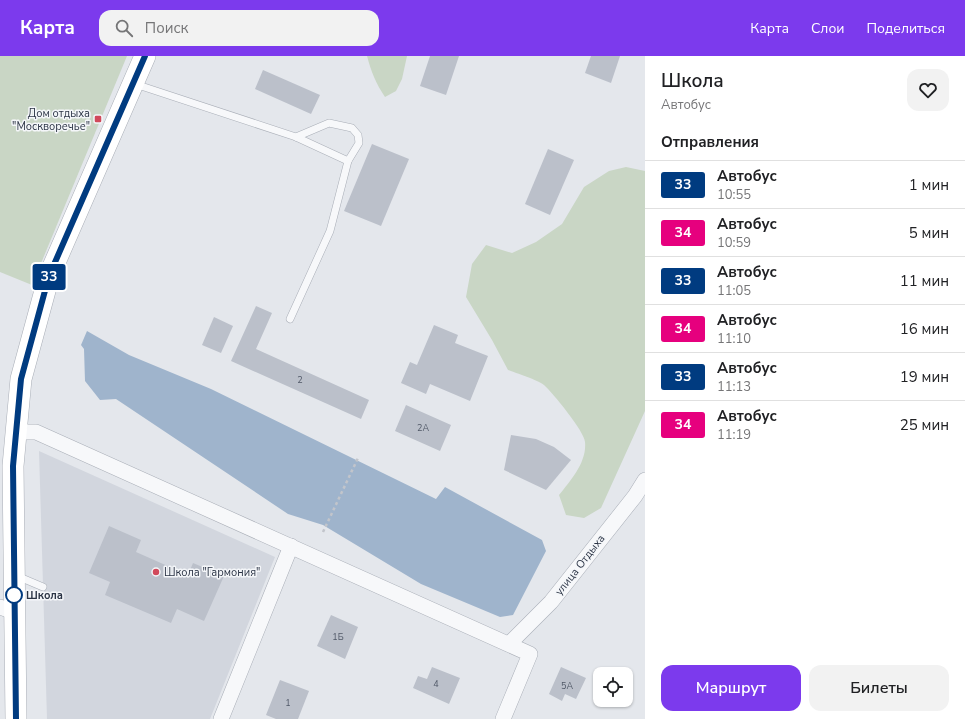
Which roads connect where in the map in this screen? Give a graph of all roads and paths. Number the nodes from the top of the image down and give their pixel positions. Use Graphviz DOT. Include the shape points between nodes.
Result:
graph roads {
  1 [pos="145,56"];
  2 [pos="133,83"];
  3 [pos="296,137"];
  4 [pos="348,161"];
  5 [pos="290,319"];
  6 [pos="16,432"];
  7 [pos="358,458"];
  8 [pos="644,483"];
  9 [pos="323,532"];
  10 [pos="291,546"];
  11 [pos="14,575"];
  12 [pos="43,587"];
  13 [pos="7,610"];
  14 [pos="509,644"];
  15 [pos="16,719"];
  16 [pos="221,719"];
  17 [pos="503,719"];
  1 -- 2 [label="main road"];
  2 -- 3 [label="lane"];
  2 -- 6 [label="main road" via="49,276 21,379"];
  3 -- 4 [label="lane"];
  3 -- 4 [label="lane" via="329,123 352,128 358,135 359,143"];
  4 -- 5 [label="lane" via="330,231"];
  6 -- 10 [label="street" via="36,432"];
  6 -- 11 [label="main road" via="13,466"];
  7 -- 9 [label="path"];
  8 -- 14 [label="street, улица Отдыха" via="551,602"];
  10 -- 14 [label="street"];
  10 -- 16 [label="street"];
  11 -- 12 [label="lane"];
  11 -- 13 [label="main road"];
  13 -- 15 [label="main road"];
  14 -- 17 [label="street" via="530,654"];
}
